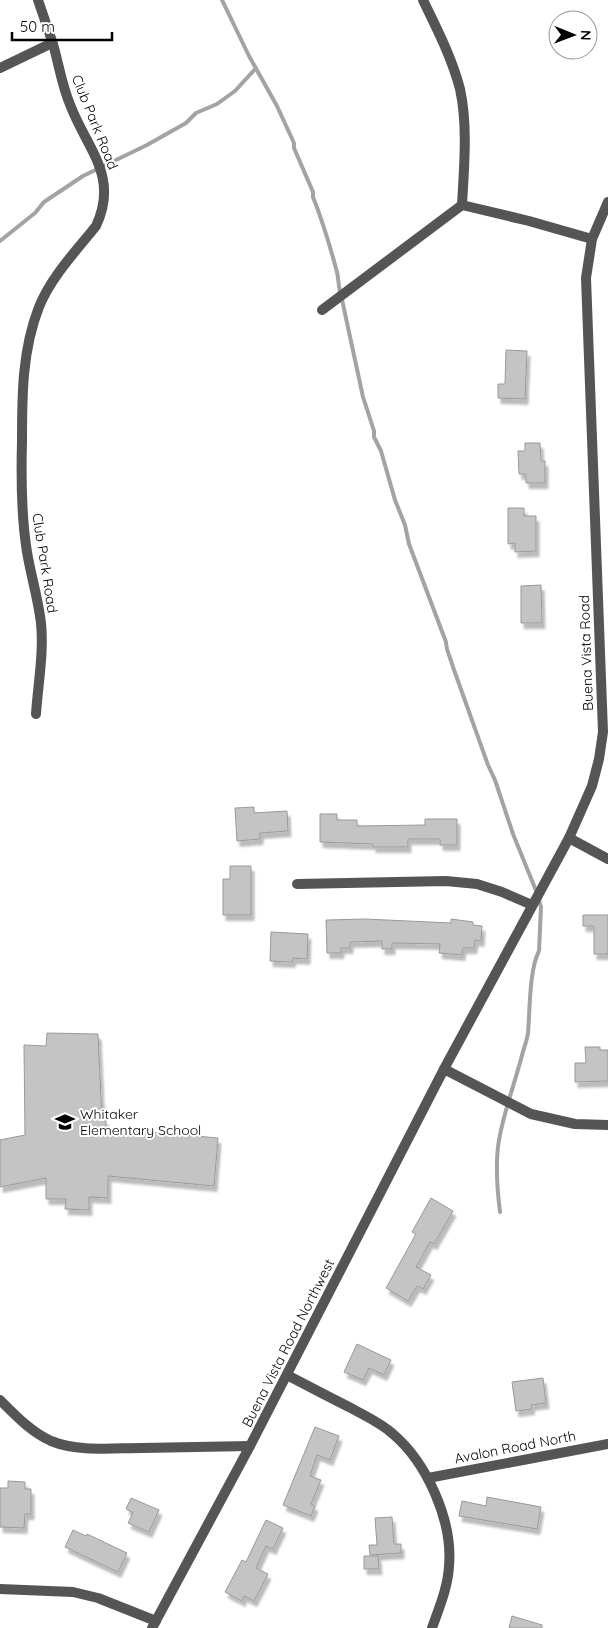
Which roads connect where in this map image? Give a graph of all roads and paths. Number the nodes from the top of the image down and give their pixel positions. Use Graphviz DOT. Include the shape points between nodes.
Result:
graph roads {
  1 [pos="38,0"];
  2 [pos="423,0"];
  3 [pos="52,43"];
  4 [pos="0,68"];
  5 [pos="608,202"];
  6 [pos="462,205"];
  7 [pos="592,239"];
  8 [pos="322,310"];
  9 [pos="36,714"];
  10 [pos="569,838"];
  11 [pos="608,859"];
  12 [pos="298,884"];
  13 [pos="532,905"];
  14 [pos="444,1069"];
  15 [pos="608,1125"];
  16 [pos="287,1375"];
  17 [pos="0,1400"];
  18 [pos="608,1444"];
  19 [pos="250,1446"];
  20 [pos="428,1478"];
  21 [pos="0,1589"];
  22 [pos="154,1624"];
  23 [pos="432,1628"];
  1 -- 3 [label="street, Club Park Road"];
  2 -- 6 [label="street" via="454,67 460,91 464,126"];
  3 -- 4 [label="street"];
  3 -- 9 [label="street, Club Park Road" via="70,107 96,156 104,185 101,216 51,284 40,306 25,359 22,395 23,523 41,625"];
  5 -- 7 [label="street, Buena Vista Road"];
  6 -- 7 [label="street"];
  6 -- 8 [label="street"];
  7 -- 10 [label="street, Buena Vista Road" via="586,278 603,732 592,786"];
  10 -- 11 [label="street"];
  10 -- 13 [label="street, Buena Vista Road"];
  12 -- 13 [label="street" via="446,881 477,884"];
  13 -- 14 [label="street, Buena Vista Road"];
  14 -- 15 [label="street" via="531,1114 575,1124"];
  14 -- 16 [label="street, Buena Vista Road Northwest"];
  16 -- 19 [label="street, Buena Vista Road Northwest"];
  16 -- 20 [label="street" via="392,1433 406,1446"];
  17 -- 19 [label="street" via="32,1430 60,1444 114,1448"];
  18 -- 20 [label="street, Avalon Road North"];
  19 -- 22 [label="street, Buena Vista Road Northwest"];
  20 -- 23 [label="street" via="446,1523 449,1566 443,1598"];
  21 -- 22 [label="street" via="73,1592 98,1598"];
}
